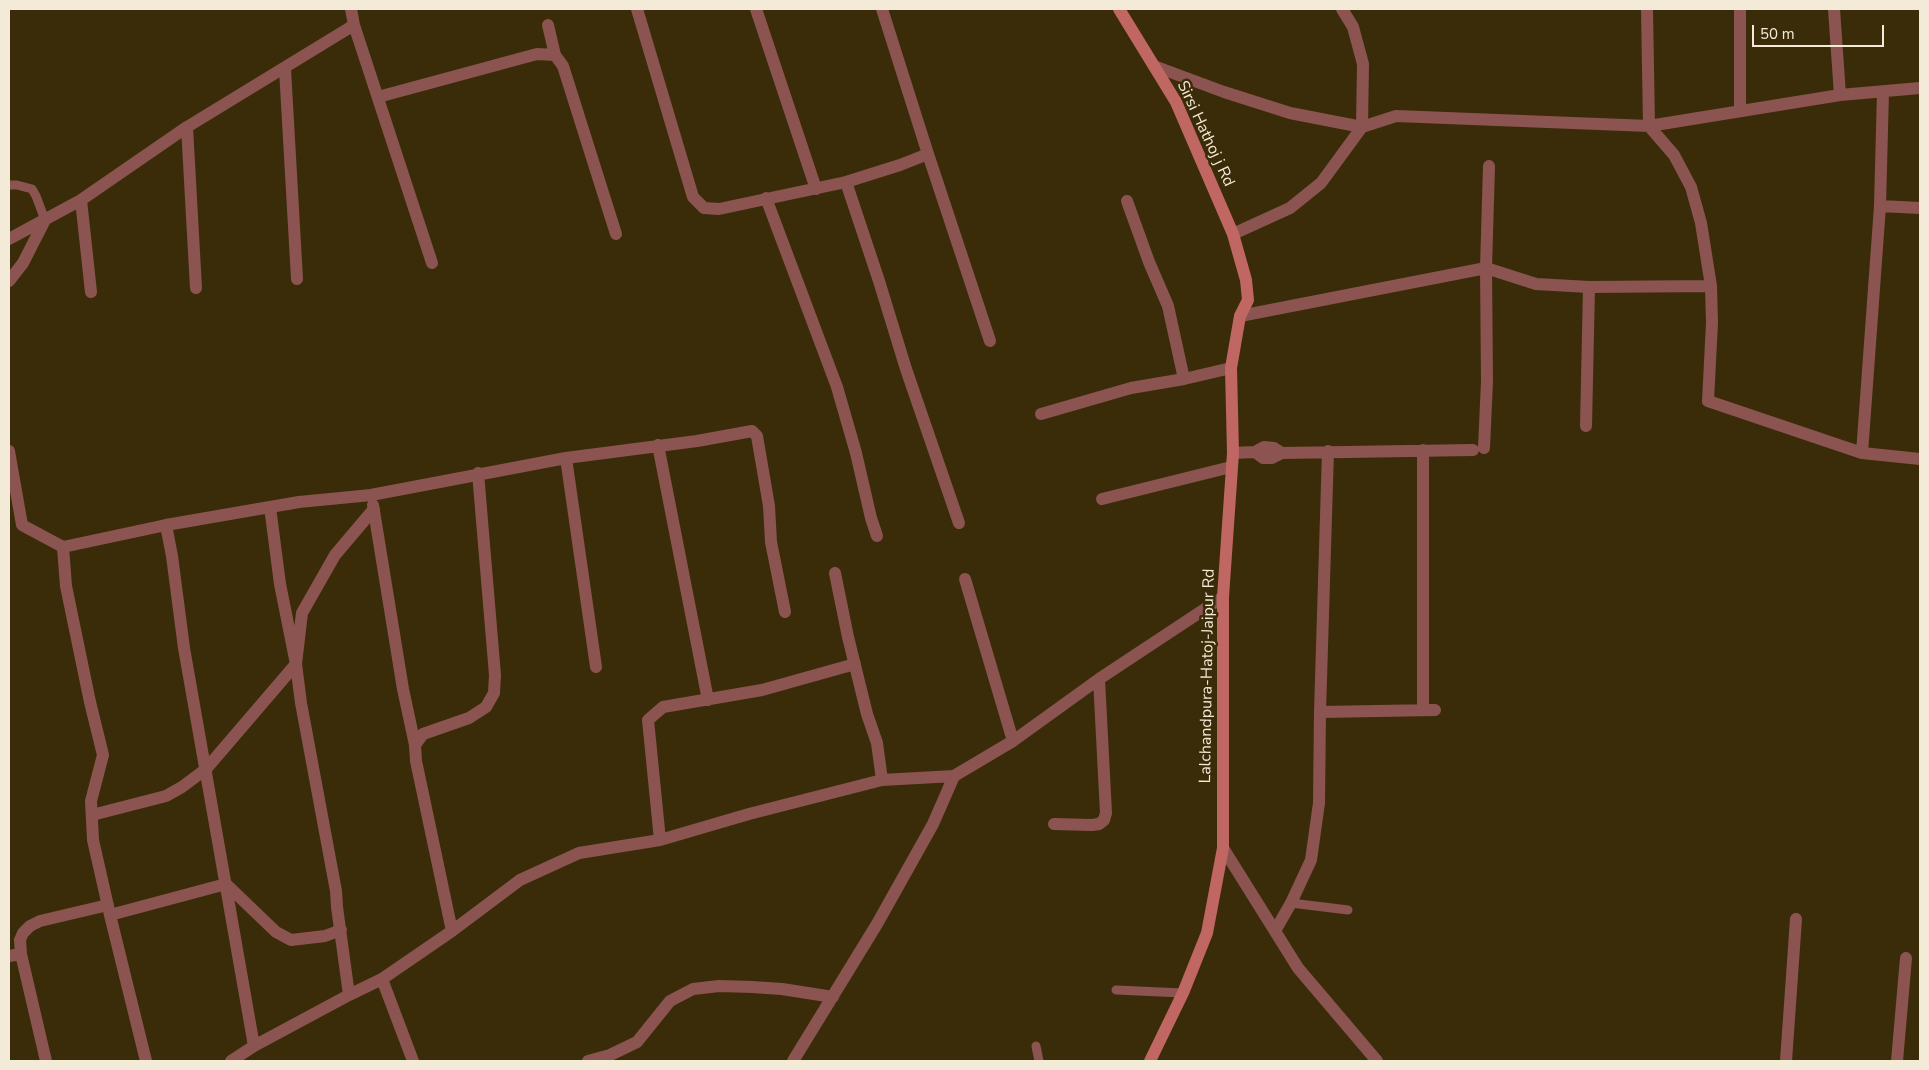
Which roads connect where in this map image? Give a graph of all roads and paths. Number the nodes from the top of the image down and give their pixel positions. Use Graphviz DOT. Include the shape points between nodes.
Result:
graph roads {
  1 [pos="351,9"];
  2 [pos="637,9"];
  3 [pos="756,9"];
  4 [pos="882,9"];
  5 [pos="1119,9"];
  6 [pos="1342,9"];
  7 [pos="1647,9"];
  8 [pos="1740,9"];
  9 [pos="1834,9"];
  10 [pos="354,25"];
  11 [pos="548,25"];
  12 [pos="555,55"];
  13 [pos="1154,66"];
  14 [pos="285,68"];
  15 [pos="1920,88"];
  16 [pos="1883,92"];
  17 [pos="1840,95"];
  18 [pos="378,97"];
  19 [pos="1740,110"];
  20 [pos="1649,126"];
  21 [pos="187,127"];
  22 [pos="1362,128"];
  23 [pos="928,154"];
  24 [pos="1489,166"];
  25 [pos="846,182"];
  26 [pos="9,185"];
  27 [pos="816,189"];
  28 [pos="766,198"];
  29 [pos="81,200"];
  30 [pos="1127,201"];
  31 [pos="1880,206"];
  32 [pos="1920,208"];
  33 [pos="44,220"];
  34 [pos="616,234"];
  35 [pos="1233,234"];
  36 [pos="9,239"];
  37 [pos="432,263"];
  38 [pos="1486,268"];
  39 [pos="297,279"];
  40 [pos="1246,280"];
  41 [pos="9,281"];
  42 [pos="1589,286"];
  43 [pos="1711,286"];
  44 [pos="196,288"];
  45 [pos="91,292"];
  46 [pos="1240,316"];
  47 [pos="990,341"];
  48 [pos="1231,368"];
  49 [pos="1184,379"];
  50 [pos="1041,414"];
  51 [pos="1586,426"];
  52 [pos="658,445"];
  53 [pos="1423,450"];
  54 [pos="9,451"];
  55 [pos="1328,452"];
  56 [pos="1233,453"];
  57 [pos="1862,453"];
  58 [pos="566,458"];
  59 [pos="1920,458"];
  60 [pos="1231,467"];
  61 [pos="478,473"];
  62 [pos="371,495"];
  63 [pos="1102,499"];
  64 [pos="270,507"];
  65 [pos="374,510"];
  66 [pos="959,523"];
  67 [pos="166,525"];
  68 [pos="877,536"];
  69 [pos="63,547"];
  70 [pos="835,573"];
  71 [pos="965,580"];
  72 [pos="1223,598"];
  73 [pos="785,612"];
  74 [pos="296,664"];
  75 [pos="855,664"];
  76 [pos="596,668"];
  77 [pos="1099,679"];
  78 [pos="708,700"];
  79 [pos="1320,712"];
  80 [pos="1013,741"];
  81 [pos="415,745"];
  82 [pos="206,769"];
  83 [pos="954,776"];
  84 [pos="882,780"];
  85 [pos="92,815"];
  86 [pos="1054,824"];
  87 [pos="660,840"];
  88 [pos="1223,848"];
  89 [pos="226,884"];
  90 [pos="1291,903"];
  91 [pos="109,910"];
  92 [pos="1348,910"];
  93 [pos="1796,919"];
  94 [pos="341,930"];
  95 [pos="452,931"];
  96 [pos="1275,931"];
  97 [pos="15,955"];
  98 [pos="1906,958"];
  99 [pos="382,979"];
  100 [pos="1116,990"];
  101 [pos="1183,993"];
  102 [pos="349,995"];
  103 [pos="833,997"];
  104 [pos="254,1046"];
  105 [pos="1036,1046"];
  106 [pos="46,1061"];
  107 [pos="146,1061"];
  108 [pos="231,1061"];
  109 [pos="413,1061"];
  110 [pos="588,1061"];
  111 [pos="793,1061"];
  112 [pos="1039,1061"];
  113 [pos="1150,1061"];
  114 [pos="1377,1061"];
  115 [pos="1786,1061"];
  116 [pos="1897,1061"];
  1 -- 10 [label="street"];
  2 -- 28 [label="street" via="693,197 704,208 719,209"];
  3 -- 27 [label="street"];
  4 -- 23 [label="street"];
  5 -- 13 [label="street, Sirsi Hathoj j Rd"];
  6 -- 22 [label="street" via="1352,27 1363,64"];
  7 -- 20 [label="street"];
  8 -- 19 [label="street"];
  9 -- 17 [label="street"];
  10 -- 14 [label="street"];
  10 -- 18 [label="street"];
  11 -- 12 [label="street"];
  12 -- 18 [label="street" via="537,54"];
  12 -- 34 [label="street" via="563,66"];
  13 -- 22 [label="street" via="1290,113"];
  13 -- 35 [label="street, Sirsi Hathoj j Rd" via="1176,102"];
  14 -- 21 [label="street"];
  14 -- 39 [label="street"];
  15 -- 16 [label="street"];
  16 -- 17 [label="street"];
  16 -- 31 [label="street"];
  17 -- 19 [label="street"];
  18 -- 37 [label="street"];
  19 -- 20 [label="street"];
  20 -- 22 [label="street" via="1396,116"];
  20 -- 43 [label="street" via="1674,154 1691,187 1702,223"];
  21 -- 29 [label="street"];
  21 -- 44 [label="street"];
  22 -- 35 [label="street" via="1321,184 1290,208"];
  23 -- 25 [label="street"];
  23 -- 47 [label="street"];
  24 -- 38 [label="street"];
  25 -- 27 [label="street"];
  25 -- 66 [label="street"];
  26 -- 33 [label="lane" via="32,189"];
  27 -- 28 [label="street"];
  28 -- 68 [label="street" via="837,387"];
  29 -- 33 [label="street"];
  29 -- 45 [label="street"];
  30 -- 49 [label="street" via="1168,306"];
  31 -- 32 [label="street"];
  31 -- 57 [label="street"];
  33 -- 36 [label="street"];
  33 -- 41 [label="street"];
  35 -- 40 [label="street, Sirsi Hathoj j Rd"];
  38 -- 42 [label="street" via="1536,284"];
  38 -- 46 [label="street"];
  38 -- 53 [label="street" via="1487,381 1478,449"];
  40 -- 46 [label="street, Lalchandpura-Hatoj-Jaipur Rd" via="1248,300"];
  42 -- 43 [label="street"];
  42 -- 51 [label="street"];
  43 -- 57 [label="street" via="1708,401"];
  46 -- 48 [label="street, Lalchandpura-Hatoj-Jaipur Rd"];
  48 -- 49 [label="street"];
  48 -- 56 [label="street, Lalchandpura-Hatoj-Jaipur Rd"];
  49 -- 50 [label="street" via="1131,388"];
  52 -- 58 [label="street"];
  52 -- 73 [label="street" via="746,431 757,436 769,506 771,542"];
  52 -- 78 [label="street"];
  53 -- 55 [label="street"];
  53 -- 79 [label="street" via="1429,710"];
  54 -- 69 [label="street" via="22,525"];
  55 -- 56 [label="street" via="1282,453 1264,447 1255,452"];
  55 -- 79 [label="street"];
  56 -- 60 [label="street, Lalchandpura-Hatoj-Jaipur Rd"];
  57 -- 59 [label="street"];
  58 -- 61 [label="street"];
  58 -- 76 [label="street"];
  60 -- 63 [label="street"];
  60 -- 72 [label="street, Lalchandpura-Hatoj-Jaipur Rd"];
  61 -- 62 [label="street"];
  61 -- 81 [label="street" via="494,693 486,707 469,718 423,734"];
  62 -- 64 [label="street"];
  62 -- 65 [label="street"];
  64 -- 67 [label="street"];
  64 -- 74 [label="street" via="280,584"];
  65 -- 74 [label="street" via="335,555 302,613"];
  65 -- 81 [label="street"];
  67 -- 69 [label="street"];
  67 -- 82 [label="street"];
  69 -- 85 [label="street" via="66,586 103,755 91,801"];
  70 -- 75 [label="street"];
  71 -- 80 [label="street"];
  72 -- 77 [label="street"];
  72 -- 88 [label="street, Lalchandpura-Hatoj-Jaipur Rd"];
  74 -- 82 [label="street"];
  74 -- 94 [label="street"];
  75 -- 78 [label="street" via="762,690"];
  75 -- 84 [label="street" via="877,743"];
  77 -- 80 [label="street"];
  77 -- 86 [label="street" via="1104,820 1092,825"];
  78 -- 87 [label="street" via="664,707 648,720"];
  79 -- 90 [label="street" via="1318,812 1311,860"];
  80 -- 83 [label="street"];
  81 -- 95 [label="street"];
  82 -- 85 [label="street" via="166,796"];
  82 -- 89 [label="street"];
  83 -- 84 [label="street"];
  83 -- 103 [label="street" via="933,824"];
  84 -- 87 [label="street"];
  85 -- 91 [label="street"];
  87 -- 95 [label="street" via="579,853 520,880"];
  88 -- 96 [label="street"];
  88 -- 101 [label="street, Lalchandpura-Hatoj-Jaipur Rd" via="1207,933"];
  89 -- 91 [label="street"];
  89 -- 94 [label="street" via="276,932 291,940 324,936"];
  89 -- 104 [label="street"];
  90 -- 92 [label="lane"];
  90 -- 96 [label="street"];
  91 -- 97 [label="street" via="40,921 23,933"];
  91 -- 107 [label="street"];
  93 -- 115 [label="street"];
  94 -- 102 [label="street"];
  95 -- 99 [label="street"];
  96 -- 114 [label="street" via="1298,968"];
  97 -- 106 [label="street"];
  98 -- 116 [label="street"];
  99 -- 102 [label="street"];
  99 -- 109 [label="street"];
  100 -- 101 [label="lane"];
  101 -- 113 [label="street, Lalchandpura-Hatoj-Jaipur Rd"];
  102 -- 104 [label="street"];
  103 -- 110 [label="street" via="752,987 694,989 670,1001 637,1042"];
  103 -- 111 [label="street"];
  104 -- 108 [label="street"];
  105 -- 112 [label="lane"];
}
